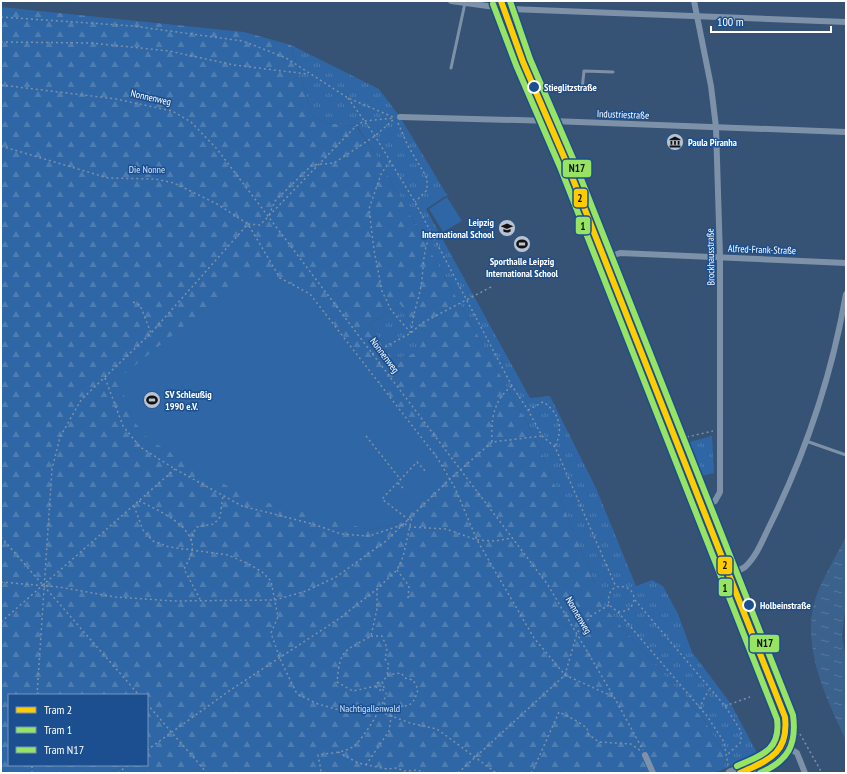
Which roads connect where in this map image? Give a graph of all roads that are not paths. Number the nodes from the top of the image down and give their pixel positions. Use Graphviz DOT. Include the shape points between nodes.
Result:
graph roads {
  1 [pos="451,1"];
  2 [pos="694,1"];
  3 [pos="465,3"];
  4 [pos="505,5"];
  5 [pos="697,16"];
  6 [pos="846,22"];
  7 [pos="451,68"];
  8 [pos="613,72"];
  9 [pos="582,89"];
  10 [pos="398,118"];
  11 [pos="552,121"];
  12 [pos="716,127"];
  13 [pos="846,132"];
  14 [pos="720,257"];
  15 [pos="606,258"];
  16 [pos="846,263"];
  17 [pos="846,294"];
  18 [pos="806,441"];
  19 [pos="846,455"];
  20 [pos="704,507"];
  21 [pos="731,573"];
  22 [pos="785,745"];
  23 [pos="646,755"];
  24 [pos="730,771"];
  25 [pos="653,773"];
  26 [pos="749,773"];
  27 [pos="805,773"];
  1 -- 3 [label="street"];
  2 -- 5 [label="street, Brockhausstraße"];
  3 -- 4 [label="street"];
  3 -- 7 [label="lane"];
  4 -- 5 [label="street" via="562,11"];
  4 -- 11 [label="main road"];
  5 -- 6 [label="street"];
  5 -- 12 [label="street, Brockhausstraße"];
  8 -- 9 [label="lane" via="584,71"];
  10 -- 11 [label="street, Industriestraße"];
  11 -- 12 [label="street, Industriestraße"];
  11 -- 15 [label="main road"];
  12 -- 13 [label="street, Industriestraße"];
  12 -- 14 [label="street, Brockhausstraße"];
  14 -- 15 [label="street, Alfred-Frank-Straße" via="620,254"];
  14 -- 16 [label="street, Alfred-Frank-Straße"];
  14 -- 20 [label="street, Brockhausstraße" via="720,492 716,501"];
  15 -- 20 [label="main road"];
  17 -- 18 [label="street" via="826,384"];
  18 -- 19 [label="lane"];
  18 -- 21 [label="street" via="784,497 755,554 745,566"];
  20 -- 21 [label="main road"];
  21 -- 22 [label="main road" via="787,716 792,733"];
  22 -- 24 [label="main road" via="768,757"];
  22 -- 26 [label="main road" via="777,759"];
  22 -- 27 [label="street" via="797,753"];
  23 -- 25 [label="street"];
}
